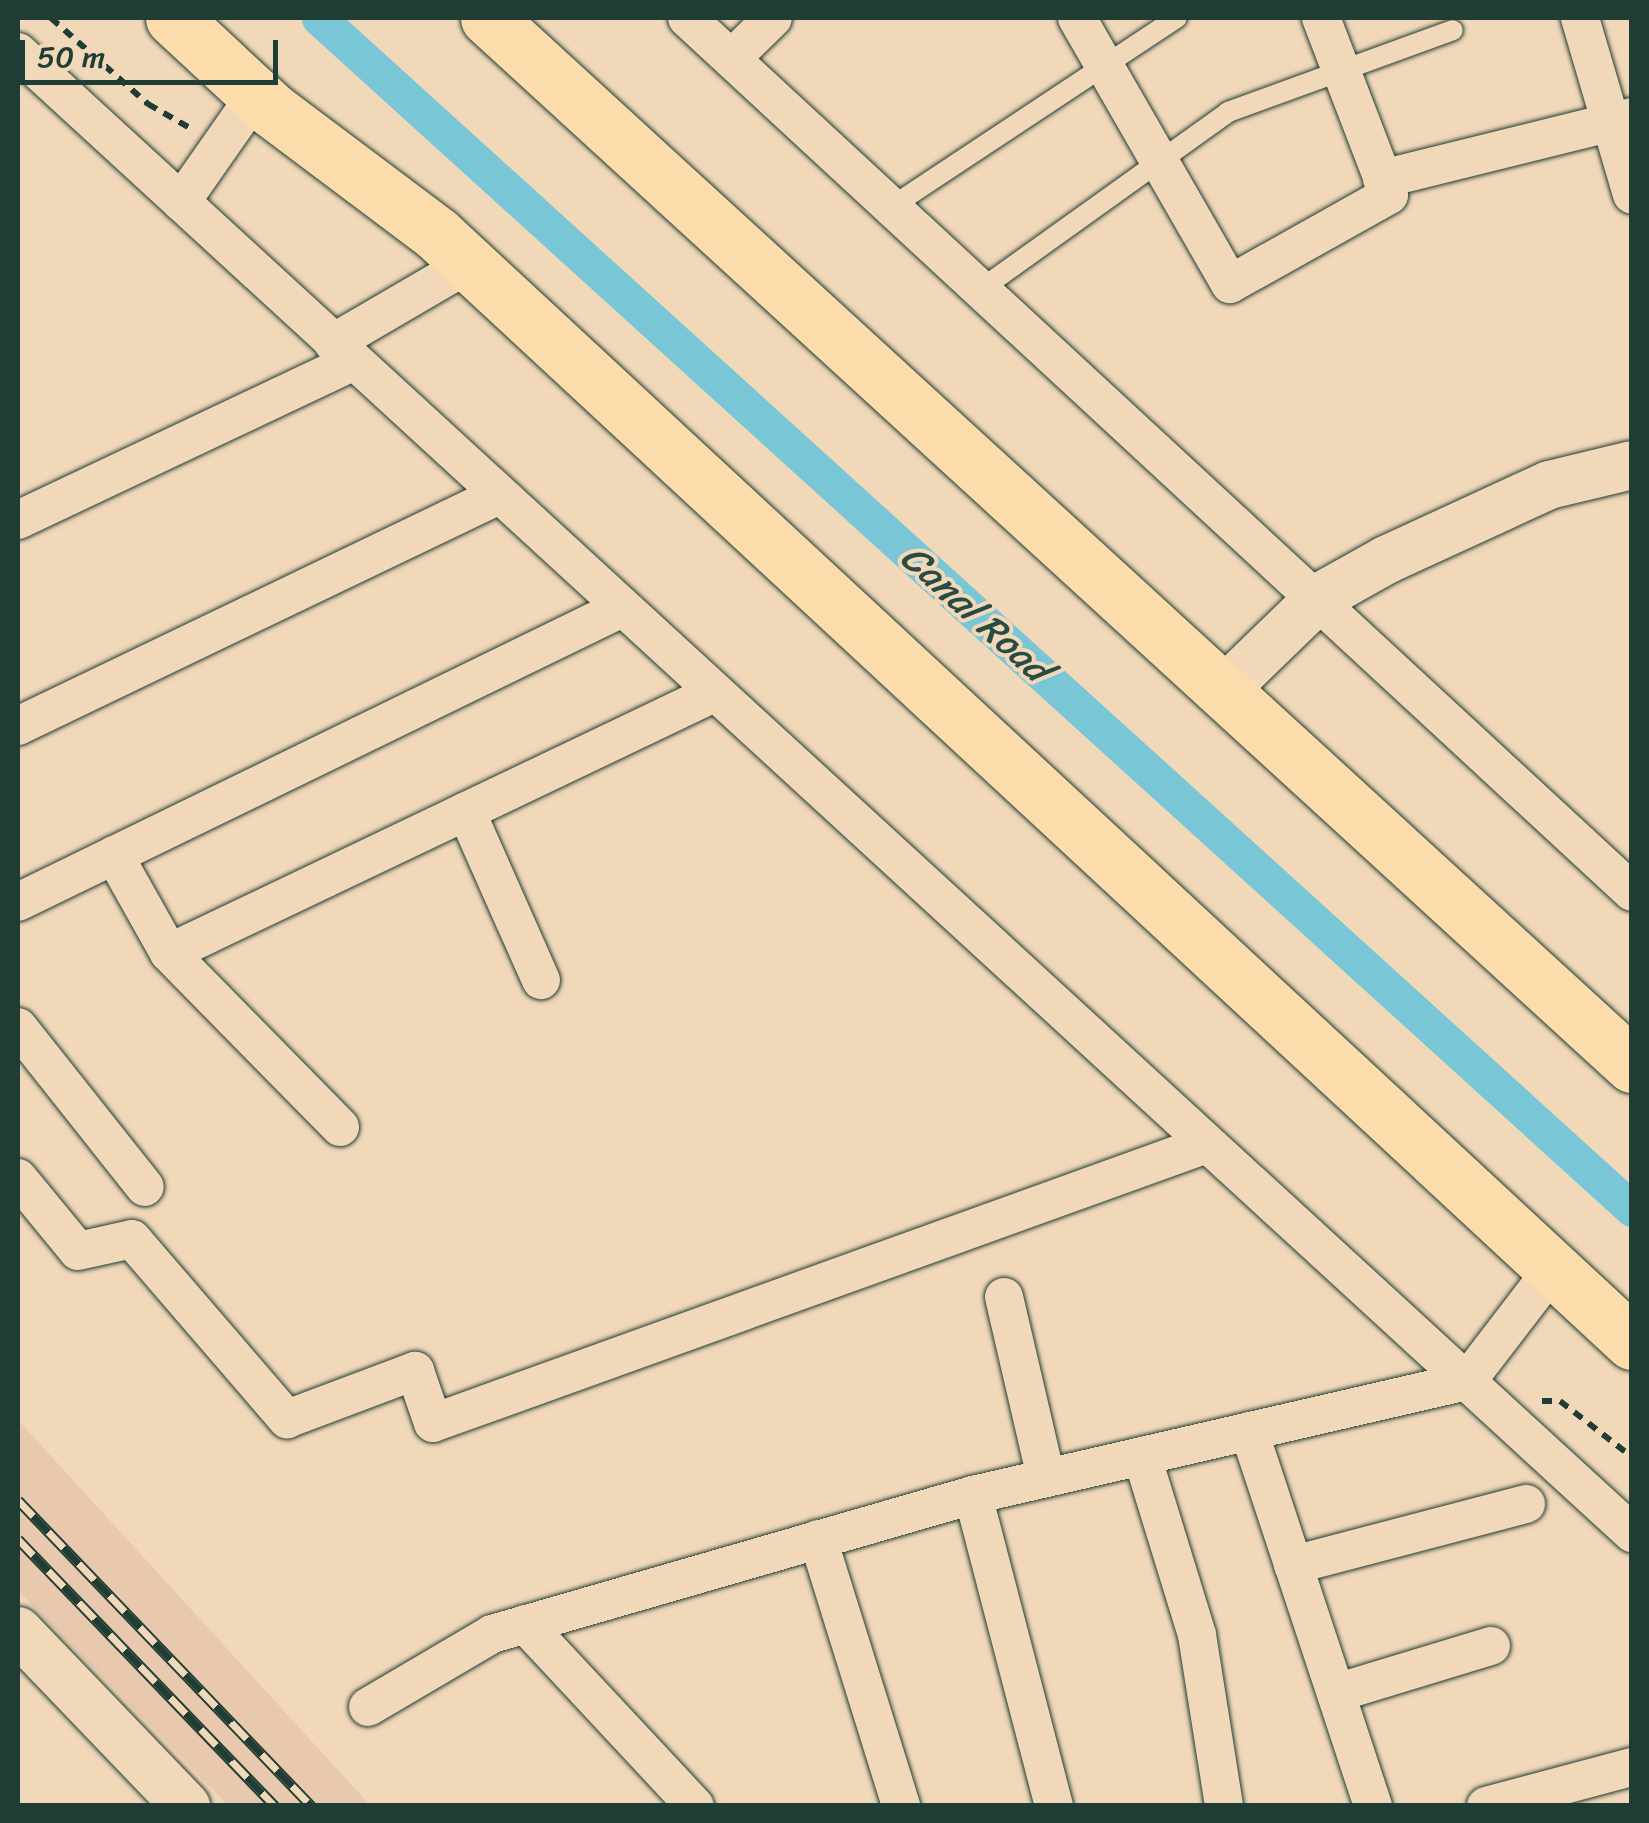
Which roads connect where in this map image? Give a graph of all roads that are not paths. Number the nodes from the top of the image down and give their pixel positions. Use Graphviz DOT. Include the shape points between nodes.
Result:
graph roads {
  1 [pos="173,18"];
  2 [pos="488,18"];
  3 [pos="687,18"];
  4 [pos="773,18"];
  5 [pos="1076,18"];
  6 [pos="1177,18"];
  7 [pos="1320,18"];
  8 [pos="1580,18"];
  9 [pos="1453,30"];
  10 [pos="18,52"];
  11 [pos="732,58"];
  12 [pos="1104,64"];
  13 [pos="1339,66"];
  14 [pos="256,96"];
  15 [pos="1621,119"];
  16 [pos="1162,165"];
  17 [pos="1382,179"];
  18 [pos="1632,196"];
  19 [pos="181,202"];
  20 [pos="894,206"];
  21 [pos="468,264"];
  22 [pos="984,287"];
  23 [pos="344,352"];
  24 [pos="1632,465"];
  25 [pos="499,495"];
  26 [pos="18,520"];
  27 [pos="1320,597"];
  28 [pos="622,608"];
  29 [pos="714,692"];
  30 [pos="1223,692"];
  31 [pos="18,726"];
  32 [pos="466,811"];
  33 [pos="114,855"];
  34 [pos="1632,892"];
  35 [pos="18,902"];
  36 [pos="169,954"];
  37 [pos="541,980"];
  38 [pos="18,1027"];
  39 [pos="1625,1046"];
  40 [pos="340,1126"];
  41 [pos="1207,1144"];
  42 [pos="18,1178"];
  43 [pos="145,1187"];
  44 [pos="1553,1269"];
  45 [pos="1004,1297"];
  46 [pos="1632,1342"];
  47 [pos="1476,1390"];
  48 [pos="1249,1432"];
  49 [pos="1142,1456"];
  50 [pos="1046,1478"];
  51 [pos="973,1495"];
  52 [pos="1526,1504"];
  53 [pos="1632,1533"];
  54 [pos="818,1540"];
  55 [pos="1293,1564"];
  56 [pos="524,1624"];
  57 [pos="18,1630"];
  58 [pos="1491,1646"];
  59 [pos="1336,1693"];
  60 [pos="368,1707"];
  61 [pos="1632,1768"];
  62 [pos="186,1806"];
  63 [pos="694,1806"];
  64 [pos="901,1806"];
  65 [pos="1054,1806"];
  66 [pos="1224,1806"];
  67 [pos="1373,1806"];
  68 [pos="1486,1806"];
  1 -- 14 [label="highway"];
  2 -- 30 [label="highway"];
  3 -- 11 [label="street"];
  4 -- 11 [label="street"];
  5 -- 12 [label="street"];
  6 -- 12 [label="lane"];
  7 -- 13 [label="street"];
  8 -- 15 [label="street"];
  9 -- 13 [label="lane"];
  10 -- 19 [label="street"];
  11 -- 20 [label="street"];
  12 -- 16 [label="street"];
  12 -- 20 [label="lane"];
  13 -- 16 [label="lane" via="1228,112"];
  13 -- 17 [label="street"];
  14 -- 19 [label="street"];
  14 -- 21 [label="highway"];
  15 -- 17 [label="street"];
  15 -- 18 [label="street"];
  16 -- 17 [label="street" via="1230,284 1389,195"];
  16 -- 22 [label="lane"];
  19 -- 23 [label="street"];
  20 -- 22 [label="street"];
  21 -- 23 [label="street"];
  21 -- 44 [label="highway"];
  22 -- 27 [label="street"];
  23 -- 25 [label="street"];
  23 -- 26 [label="street"];
  24 -- 27 [label="street" via="1549,485"];
  25 -- 28 [label="street"];
  25 -- 31 [label="street"];
  27 -- 30 [label="street"];
  27 -- 34 [label="street"];
  28 -- 29 [label="street"];
  28 -- 33 [label="street"];
  29 -- 32 [label="street"];
  29 -- 41 [label="street"];
  30 -- 39 [label="highway"];
  32 -- 36 [label="street"];
  32 -- 37 [label="street"];
  33 -- 35 [label="street"];
  33 -- 36 [label="street"];
  36 -- 40 [label="street"];
  38 -- 43 [label="street"];
  41 -- 42 [label="street" via="433,1423 415,1372 288,1420 132,1238 78,1251"];
  41 -- 47 [label="street"];
  44 -- 46 [label="highway"];
  44 -- 47 [label="street"];
  45 -- 50 [label="street"];
  47 -- 48 [label="street"];
  47 -- 53 [label="street"];
  48 -- 49 [label="street"];
  48 -- 55 [label="street"];
  49 -- 50 [label="street"];
  49 -- 66 [label="street" via="1197,1634"];
  50 -- 51 [label="street"];
  51 -- 54 [label="street"];
  51 -- 65 [label="street"];
  52 -- 55 [label="street"];
  54 -- 56 [label="street"];
  54 -- 64 [label="street"];
  55 -- 59 [label="street"];
  56 -- 60 [label="street" via="492,1634"];
  56 -- 63 [label="street"];
  57 -- 62 [label="street"];
  58 -- 59 [label="street"];
  59 -- 67 [label="street"];
  61 -- 68 [label="street"];
}
